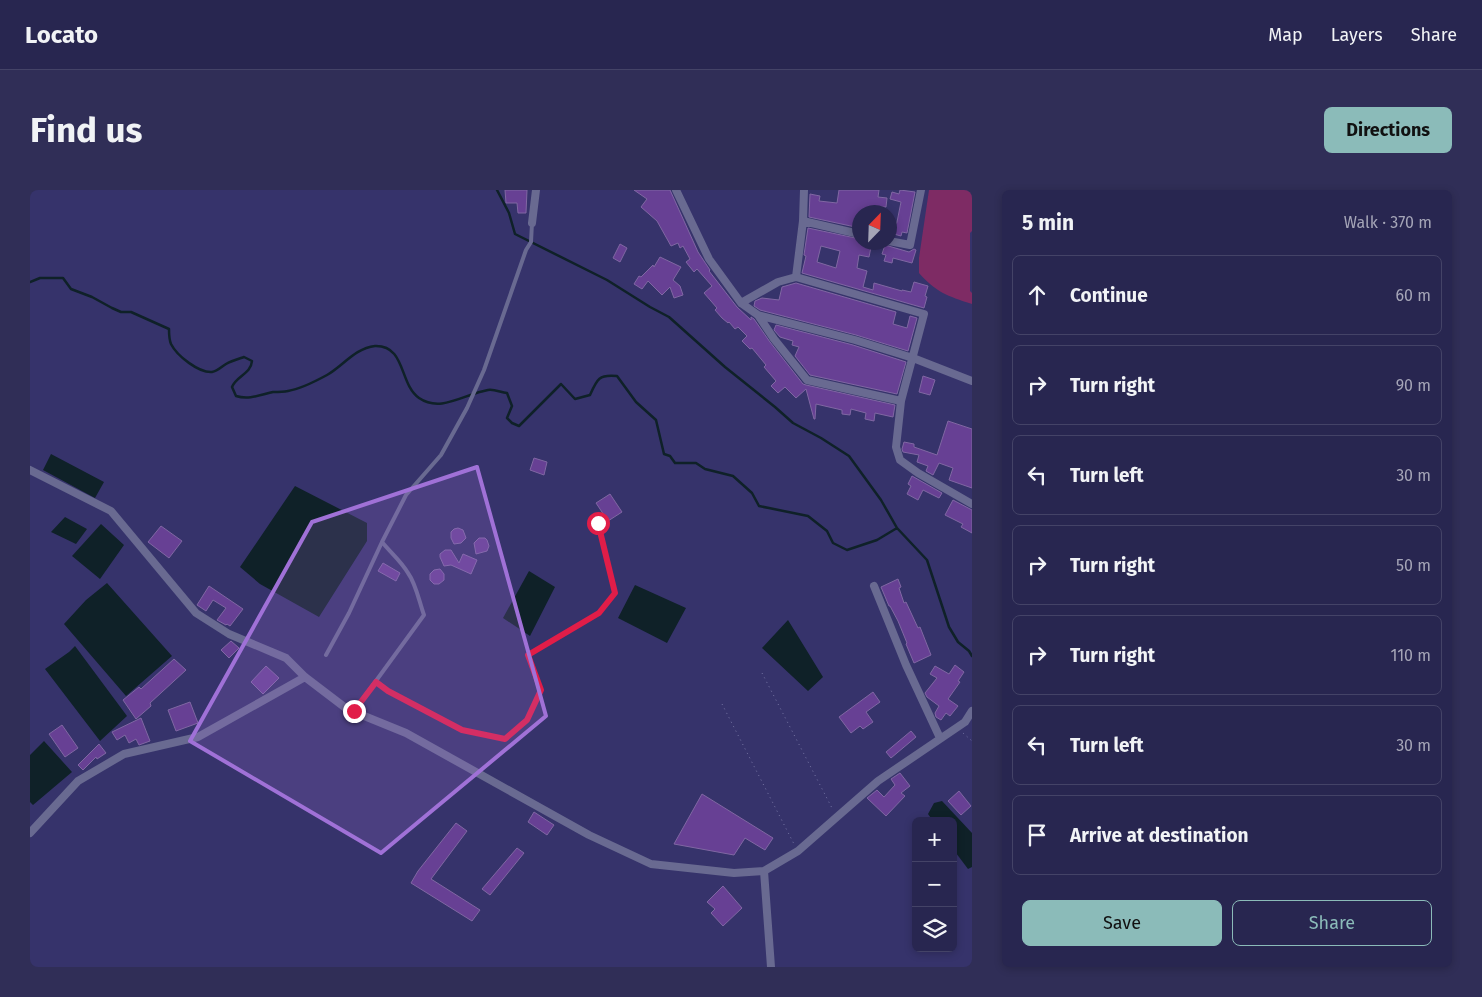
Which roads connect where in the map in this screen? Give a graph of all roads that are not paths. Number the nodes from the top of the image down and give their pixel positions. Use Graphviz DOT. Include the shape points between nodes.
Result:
graph roads {
  1 [pos="536,190"];
  2 [pos="676,190"];
  3 [pos="804,190"];
  4 [pos="921,190"];
  5 [pos="802,221"];
  6 [pos="532,223"];
  7 [pos="852,232"];
  8 [pos="897,242"];
  9 [pos="796,277"];
  10 [pos="741,303"];
  11 [pos="758,315"];
  12 [pos="913,358"];
  13 [pos="972,381"];
  14 [pos="901,401"];
  15 [pos="30,470"];
  16 [pos="972,504"];
  17 [pos="598,523"];
  18 [pos="382,542"];
  19 [pos="874,586"];
  20 [pos="326,655"];
  21 [pos="305,677"];
  22 [pos="376,682"];
  23 [pos="972,710"];
  24 [pos="354,711"];
  25 [pos="940,738"];
  26 [pos="30,833"];
  27 [pos="764,871"];
  28 [pos="771,967"];
  1 -- 6 [label="street"];
  2 -- 10 [label="street" via="709,259"];
  3 -- 5 [label="street"];
  4 -- 8 [label="street" via="910,245"];
  5 -- 7 [label="street"];
  5 -- 9 [label="street"];
  6 -- 18 [label="lane" via="531,242 468,408 441,455 406,495"];
  9 -- 10 [label="street" via="778,282"];
  9 -- 12 [label="street" via="924,314"];
  10 -- 11 [label="street"];
  11 -- 12 [label="street"];
  11 -- 14 [label="street" via="807,380"];
  12 -- 13 [label="street"];
  12 -- 14 [label="street"];
  14 -- 16 [label="street" via="896,447 900,460"];
  15 -- 21 [label="street" via="111,511 196,613 229,634 286,658"];
  17 -- 22 [label="lane" via="615,593 599,613 528,655 541,690 527,720 505,739 462,730"];
  18 -- 20 [label="lane"];
  18 -- 22 [label="lane" via="410,575 424,615"];
  19 -- 25 [label="street"];
  21 -- 24 [label="street"];
  21 -- 26 [label="street" via="198,737 124,754 78,781"];
  22 -- 24 [label="lane"];
  23 -- 25 [label="street" via="965,722"];
  24 -- 27 [label="street" via="406,733 589,835 651,864 734,872"];
  25 -- 27 [label="street" via="878,781 798,851"];
  27 -- 28 [label="street"];
}
